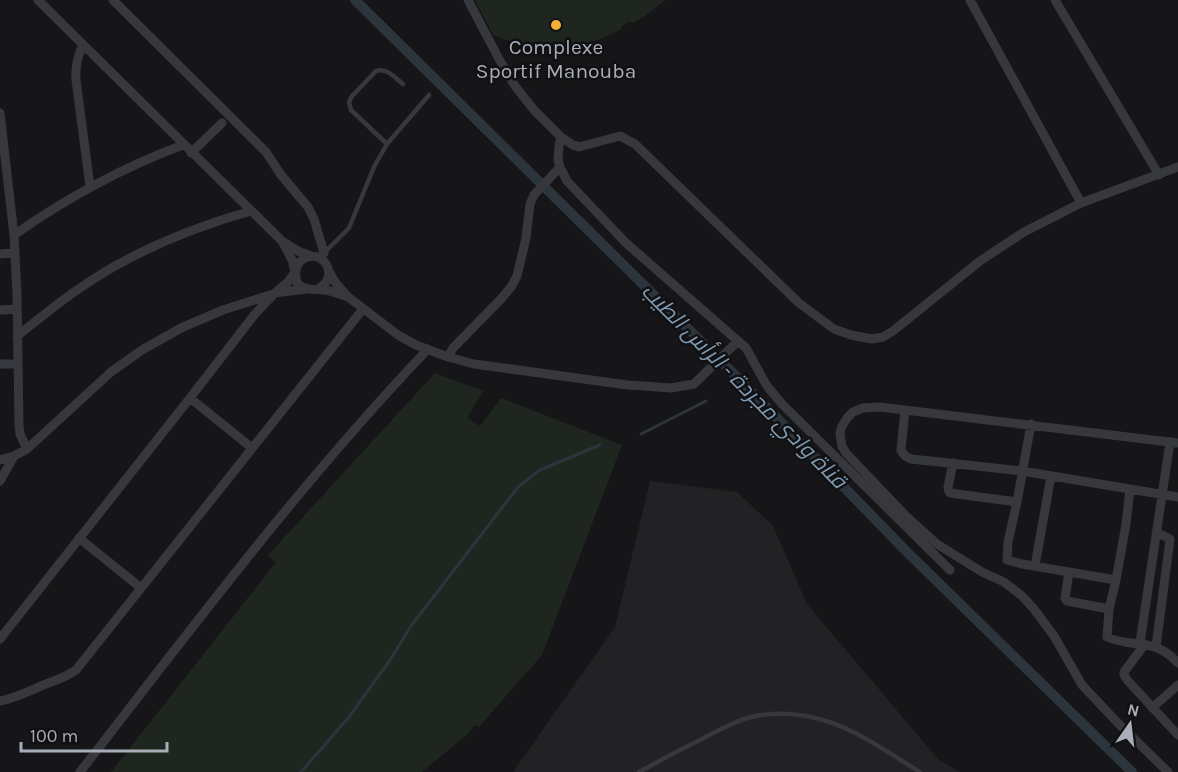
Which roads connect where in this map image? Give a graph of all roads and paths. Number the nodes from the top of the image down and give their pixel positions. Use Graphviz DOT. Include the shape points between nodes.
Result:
graph roads {
  1 [pos="38,0"];
  2 [pos="113,0"];
  3 [pos="468,0"];
  4 [pos="970,0"];
  5 [pos="1055,0"];
  6 [pos="83,45"];
  7 [pos="403,84"];
  8 [pos="429,95"];
  9 [pos="0,113"];
  10 [pos="222,123"];
  11 [pos="561,137"];
  12 [pos="387,144"];
  13 [pos="183,145"];
  14 [pos="2,146"];
  15 [pos="192,153"];
  16 [pos="1178,167"];
  17 [pos="556,170"];
  18 [pos="1159,174"];
  19 [pos="90,186"];
  20 [pos="5,198"];
  21 [pos="1081,203"];
  22 [pos="251,211"];
  23 [pos="14,236"];
  24 [pos="282,241"];
  25 [pos="15,253"];
  26 [pos="0,254"];
  27 [pos="318,256"];
  28 [pos="295,272"];
  29 [pos="330,273"];
  30 [pos="306,289"];
  31 [pos="318,290"];
  32 [pos="275,293"];
  33 [pos="348,297"];
  34 [pos="17,309"];
  35 [pos="363,309"];
  36 [pos="0,310"];
  37 [pos="17,336"];
  38 [pos="735,344"];
  39 [pos="428,350"];
  40 [pos="448,357"];
  41 [pos="0,364"];
  42 [pos="18,364"];
  43 [pos="190,398"];
  44 [pos="905,410"];
  45 [pos="1031,424"];
  46 [pos="1174,442"];
  47 [pos="27,448"];
  48 [pos="252,448"];
  49 [pos="14,456"];
  50 [pos="0,460"];
  51 [pos="953,463"];
  52 [pos="1022,471"];
  53 [pos="1051,476"];
  54 [pos="0,481"];
  55 [pos="1130,489"];
  56 [pos="1161,495"];
  57 [pos="1178,497"];
  58 [pos="1017,502"];
  59 [pos="1156,532"];
  60 [pos="79,538"];
  61 [pos="1174,539"];
  62 [pos="1035,566"];
  63 [pos="950,570"];
  64 [pos="1069,572"];
  65 [pos="1116,580"];
  66 [pos="141,588"];
  67 [pos="1109,609"];
  68 [pos="0,639"];
  69 [pos="1142,644"];
  70 [pos="1156,647"];
  71 [pos="1178,663"];
  72 [pos="1178,685"];
  73 [pos="0,701"];
  74 [pos="1152,708"];
  75 [pos="1178,735"];
  76 [pos="80,772"];
  77 [pos="639,772"];
  78 [pos="920,772"];
  79 [pos="1168,772"];
  1 -- 6 [label="street"];
  2 -- 27 [label="street" via="266,152 314,219"];
  3 -- 11 [label="street" via="515,86"];
  4 -- 21 [label="street"];
  5 -- 18 [label="street"];
  6 -- 13 [label="street"];
  6 -- 19 [label="street" via="76,62 76,80"];
  7 -- 12 [label="lane" via="379,69 349,102 351,110"];
  8 -- 12 [label="lane"];
  9 -- 14 [label="street"];
  10 -- 15 [label="street"];
  11 -- 17 [label="street"];
  11 -- 21 [label="street" via="579,147 620,136 635,144 799,303 834,329 872,339 893,331 980,261 1024,232"];
  12 -- 27 [label="lane" via="349,228"];
  13 -- 15 [label="street"];
  13 -- 19 [label="street"];
  14 -- 20 [label="street"];
  15 -- 22 [label="street"];
  16 -- 18 [label="street"];
  17 -- 38 [label="street" via="626,243"];
  17 -- 40 [label="street" via="530,204 526,238 511,287"];
  18 -- 21 [label="street"];
  19 -- 23 [label="street"];
  20 -- 23 [label="street"];
  22 -- 24 [label="street"];
  22 -- 37 [label="street" via="181,234 115,266"];
  23 -- 25 [label="street"];
  24 -- 27 [label="street" via="298,251"];
  24 -- 28 [label="street"];
  25 -- 26 [label="street"];
  25 -- 34 [label="street"];
  27 -- 28 [label="street" via="300,261"];
  27 -- 29 [label="street"];
  28 -- 30 [label="street" via="298,283"];
  28 -- 32 [label="street"];
  29 -- 31 [label="street" via="327,283"];
  29 -- 33 [label="street"];
  30 -- 31 [label="street"];
  30 -- 32 [label="street"];
  31 -- 33 [label="street"];
  32 -- 43 [label="street"];
  32 -- 47 [label="street" via="182,327 142,350 111,372"];
  33 -- 35 [label="street"];
  34 -- 36 [label="street"];
  34 -- 37 [label="street"];
  35 -- 39 [label="street" via="398,335"];
  35 -- 48 [label="street"];
  37 -- 42 [label="street"];
  38 -- 40 [label="street" via="694,384 671,388 474,364"];
  38 -- 63 [label="street" via="746,348 782,404"];
  39 -- 40 [label="street"];
  39 -- 76 [label="street" via="384,395 255,549"];
  41 -- 42 [label="street"];
  42 -- 47 [label="street" via="19,425"];
  43 -- 48 [label="street"];
  43 -- 60 [label="street"];
  44 -- 45 [label="street"];
  44 -- 51 [label="street" via="902,453 911,459"];
  44 -- 79 [label="street" via="880,407 853,412 841,428 846,453 937,544 1022,596 1049,629 1082,685"];
  45 -- 46 [label="street"];
  45 -- 52 [label="street"];
  46 -- 56 [label="street"];
  47 -- 49 [label="street"];
  48 -- 66 [label="street"];
  49 -- 50 [label="street"];
  49 -- 54 [label="street"];
  51 -- 52 [label="street"];
  51 -- 58 [label="street" via="950,493"];
  52 -- 53 [label="street"];
  52 -- 58 [label="street"];
  53 -- 55 [label="street"];
  53 -- 62 [label="street"];
  55 -- 56 [label="street"];
  55 -- 65 [label="street"];
  56 -- 57 [label="street"];
  56 -- 59 [label="street"];
  58 -- 62 [label="street" via="1006,557 1008,561"];
  59 -- 61 [label="street"];
  59 -- 69 [label="street"];
  60 -- 66 [label="street"];
  60 -- 68 [label="street"];
  61 -- 70 [label="street"];
  62 -- 64 [label="street"];
  64 -- 65 [label="street"];
  64 -- 67 [label="street" via="1067,601"];
  65 -- 67 [label="street"];
  66 -- 73 [label="street" via="76,670"];
  67 -- 69 [label="street" via="1107,637"];
  69 -- 70 [label="street"];
  69 -- 74 [label="street" via="1124,675"];
  70 -- 71 [label="street"];
  72 -- 74 [label="street"];
  74 -- 75 [label="street"];
  77 -- 78 [label="lane" via="719,729 755,716 775,714 832,723"];
}
